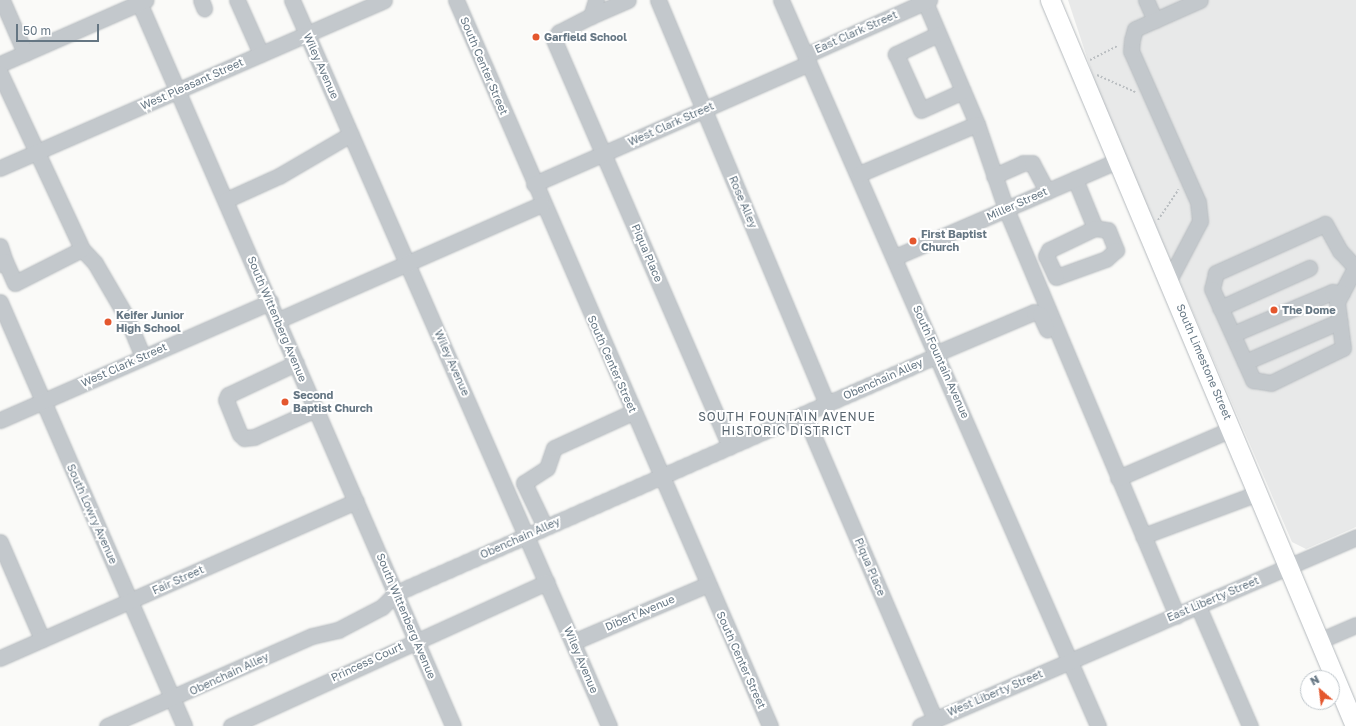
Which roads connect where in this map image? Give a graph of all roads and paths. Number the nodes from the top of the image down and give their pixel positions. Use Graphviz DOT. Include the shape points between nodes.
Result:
graph roads {
  1 [pos="2,0"];
  2 [pos="237,0"];
  3 [pos="292,0"];
  4 [pos="384,0"];
  5 [pos="456,0"];
  6 [pos="596,0"];
  7 [pos="628,0"];
  8 [pos="658,0"];
  9 [pos="781,0"];
  10 [pos="1050,0"];
  11 [pos="1146,0"];
  12 [pos="141,1"];
  13 [pos="1194,1"];
  14 [pos="920,2"];
  15 [pos="591,16"];
  16 [pos="1155,20"];
  17 [pos="307,34"];
  18 [pos="938,34"];
  19 [pos="1134,34"];
  20 [pos="26,53"];
  21 [pos="261,54"];
  22 [pos="807,59"];
  23 [pos="0,64"];
  24 [pos="1076,66"];
  25 [pos="0,73"];
  26 [pos="178,90"];
  27 [pos="963,91"];
  28 [pos="1152,99"];
  29 [pos="705,109"];
  30 [pos="977,124"];
  31 [pos="351,134"];
  32 [pos="37,152"];
  33 [pos="604,154"];
  34 [pos="1117,160"];
  35 [pos="0,168"];
  36 [pos="859,174"];
  37 [pos="1185,175"];
  38 [pos="994,176"];
  39 [pos="1076,179"];
  40 [pos="534,184"];
  41 [pos="1047,191"];
  42 [pos="226,200"];
  43 [pos="542,204"];
  44 [pos="1006,209"];
  45 [pos="1095,228"];
  46 [pos="1147,233"];
  47 [pos="0,246"];
  48 [pos="82,249"];
  49 [pos="895,257"];
  50 [pos="3,263"];
  51 [pos="408,263"];
  52 [pos="1356,267"];
  53 [pos="1309,268"];
  54 [pos="1169,280"];
  55 [pos="1340,298"];
  56 [pos="0,302"];
  57 [pos="270,302"];
  58 [pos="1220,308"];
  59 [pos="278,320"];
  60 [pos="1340,322"];
  61 [pos="1233,334"];
  62 [pos="1050,337"];
  63 [pos="938,354"];
  64 [pos="143,357"];
  65 [pos="1245,362"];
  66 [pos="296,363"];
  67 [pos="43,401"];
  68 [pos="827,404"];
  69 [pos="316,410"];
  70 [pos="633,412"];
  71 [pos="804,414"];
  72 [pos="0,420"];
  73 [pos="1232,429"];
  74 [pos="730,446"];
  75 [pos="661,476"];
  76 [pos="1118,478"];
  77 [pos="1258,493"];
  78 [pos="356,501"];
  79 [pos="545,528"];
  80 [pos="527,535"];
  81 [pos="1144,536"];
  82 [pos="1356,537"];
  83 [pos="0,542"];
  84 [pos="1289,566"];
  85 [pos="547,582"];
  86 [pos="708,584"];
  87 [pos="396,593"];
  88 [pos="130,601"];
  89 [pos="1198,606"];
  90 [pos="1177,615"];
  91 [pos="1356,625"];
  92 [pos="42,639"];
  93 [pos="416,639"];
  94 [pos="1319,641"];
  95 [pos="573,642"];
  96 [pos="0,658"];
  97 [pos="1071,661"];
  98 [pos="172,698"];
  99 [pos="935,720"];
  100 [pos="107,726"];
  101 [pos="184,726"];
  102 [pos="231,726"];
  103 [pos="453,726"];
  104 [pos="609,726"];
  105 [pos="770,726"];
  106 [pos="920,726"];
  107 [pos="1098,726"];
  108 [pos="1250,726"];
  109 [pos="1355,726"];
  1 -- 20 [label="street"];
  2 -- 21 [label="street"];
  3 -- 17 [label="street, Wiley Avenue"];
  4 -- 17 [label="street, West Pleasant Street"];
  5 -- 40 [label="street, South Center Street"];
  6 -- 15 [label="street"];
  7 -- 15 [label="street"];
  8 -- 29 [label="street, Rose Alley"];
  9 -- 22 [label="street, South Fountain Avenue"];
  10 -- 24 [label="main road, South Limestone Street"];
  11 -- 16 [label="street"];
  12 -- 20 [label="street"];
  12 -- 26 [label="street, South Wittenberg Avenue"];
  13 -- 16 [label="street"];
  14 -- 18 [label="street"];
  14 -- 22 [label="street, East Clark Street"];
  15 -- 33 [label="street, Piqua Place" via="559,32 554,40"];
  16 -- 19 [label="street"];
  17 -- 21 [label="street, West Pleasant Street"];
  17 -- 31 [label="street, Wiley Avenue"];
  18 -- 27 [label="street"];
  18 -- 27 [label="street" via="896,54 921,110"];
  19 -- 24 [label="path"];
  19 -- 28 [label="street" via="1131,51"];
  20 -- 23 [label="street"];
  21 -- 26 [label="street, West Pleasant Street"];
  22 -- 29 [label="street, West Clark Street"];
  22 -- 36 [label="street, South Fountain Avenue"];
  24 -- 28 [label="path"];
  24 -- 34 [label="main road, South Limestone Street"];
  25 -- 32 [label="street"];
  26 -- 32 [label="street, West Pleasant Street"];
  26 -- 42 [label="street, South Wittenberg Avenue"];
  27 -- 30 [label="street"];
  28 -- 37 [label="street"];
  29 -- 33 [label="street, West Clark Street"];
  29 -- 68 [label="street, Rose Alley"];
  30 -- 36 [label="street"];
  30 -- 38 [label="street"];
  31 -- 42 [label="street" via="279,176"];
  31 -- 51 [label="street, Wiley Avenue"];
  32 -- 35 [label="street, West Pleasant Street"];
  32 -- 48 [label="street"];
  33 -- 40 [label="street, West Clark Street"];
  33 -- 74 [label="street, Piqua Place"];
  34 -- 39 [label="street, Miller Street"];
  34 -- 46 [label="main road, South Limestone Street"];
  36 -- 49 [label="street, South Fountain Avenue"];
  37 -- 46 [label="path" via="1174,198"];
  37 -- 54 [label="street" via="1198,202 1200,221"];
  38 -- 41 [label="street" via="1023,163 1032,163"];
  38 -- 44 [label="street"];
  39 -- 41 [label="street, Miller Street"];
  39 -- 45 [label="street"];
  40 -- 43 [label="street, South Center Street"];
  41 -- 44 [label="street, Miller Street"];
  42 -- 57 [label="street, South Wittenberg Avenue"];
  43 -- 51 [label="street"];
  43 -- 70 [label="street, South Center Street"];
  44 -- 49 [label="street, Miller Street"];
  44 -- 76 [label="street"];
  46 -- 54 [label="main road, South Limestone Street"];
  47 -- 50 [label="street"];
  48 -- 50 [label="street" via="15,283"];
  48 -- 64 [label="street" via="96,263 122,309"];
  49 -- 63 [label="street, South Fountain Avenue"];
  51 -- 59 [label="street"];
  51 -- 80 [label="street, Wiley Avenue"];
  52 -- 55 [label="street"];
  52 -- 58 [label="street" via="1340,251 1325,224 1216,273 1212,289"];
  53 -- 58 [label="street"];
  54 -- 73 [label="main road, South Limestone Street"];
  55 -- 60 [label="street"];
  55 -- 61 [label="street" via="1332,292"];
  56 -- 67 [label="street, South Lowry Avenue"];
  57 -- 59 [label="street, South Wittenberg Avenue"];
  57 -- 64 [label="street, West Clark Street"];
  58 -- 61 [label="street"];
  59 -- 66 [label="street, South Wittenberg Avenue"];
  60 -- 65 [label="street"];
  60 -- 65 [label="street" via="1343,348 1271,383 1253,380"];
  61 -- 65 [label="street"];
  62 -- 63 [label="street, Obenchain Alley" via="1040,314 1034,312"];
  63 -- 68 [label="street, Obenchain Alley"];
  63 -- 97 [label="street, South Fountain Avenue"];
  64 -- 67 [label="street, West Clark Street"];
  66 -- 69 [label="street, South Wittenberg Avenue"];
  66 -- 69 [label="street" via="228,395 226,400 240,434 244,438 254,437"];
  67 -- 72 [label="street, West Clark Street"];
  67 -- 88 [label="street, South Lowry Avenue"];
  68 -- 71 [label="street, Obenchain Alley"];
  69 -- 78 [label="street, South Wittenberg Avenue"];
  70 -- 75 [label="street, South Center Street"];
  70 -- 79 [label="street" via="554,448 547,468 524,483"];
  71 -- 74 [label="street, Obenchain Alley"];
  71 -- 99 [label="street, Piqua Place"];
  73 -- 76 [label="street"];
  73 -- 77 [label="main road, South Limestone Street"];
  74 -- 75 [label="street, Obenchain Alley"];
  75 -- 79 [label="street, Obenchain Alley"];
  75 -- 86 [label="street, South Center Street"];
  76 -- 81 [label="street"];
  77 -- 81 [label="street"];
  77 -- 84 [label="main road, South Limestone Street"];
  78 -- 87 [label="street, South Wittenberg Avenue"];
  78 -- 88 [label="street, Fair Street"];
  79 -- 80 [label="street, Obenchain Alley"];
  80 -- 85 [label="street, Wiley Avenue"];
  80 -- 87 [label="street, Obenchain Alley"];
  81 -- 90 [label="street"];
  82 -- 84 [label="street, East Liberty Street"];
  83 -- 92 [label="street"];
  84 -- 89 [label="street, East Liberty Street"];
  84 -- 94 [label="main road, South Limestone Street"];
  85 -- 93 [label="street, Princess Court"];
  85 -- 95 [label="street, Wiley Avenue"];
  86 -- 95 [label="street, Dibert Avenue"];
  86 -- 105 [label="street, South Center Street"];
  87 -- 93 [label="street, South Wittenberg Avenue"];
  87 -- 98 [label="street, Obenchain Alley" via="382,607 338,630 312,636"];
  88 -- 92 [label="street, Fair Street"];
  88 -- 98 [label="street, South Lowry Avenue"];
  89 -- 90 [label="street, East Liberty Street"];
  89 -- 108 [label="street"];
  90 -- 97 [label="street, East Liberty Street"];
  91 -- 94 [label="street"];
  92 -- 96 [label="street, Fair Street"];
  93 -- 102 [label="street, Princess Court"];
  93 -- 103 [label="street, South Wittenberg Avenue"];
  94 -- 109 [label="main road, South Limestone Street"];
  95 -- 104 [label="street, Wiley Avenue"];
  97 -- 99 [label="street, West Liberty Street"];
  97 -- 107 [label="street, South Fountain Avenue"];
  98 -- 100 [label="street, Obenchain Alley"];
  98 -- 101 [label="street, South Lowry Avenue"];
  99 -- 106 [label="street, West Liberty Street"];
}
